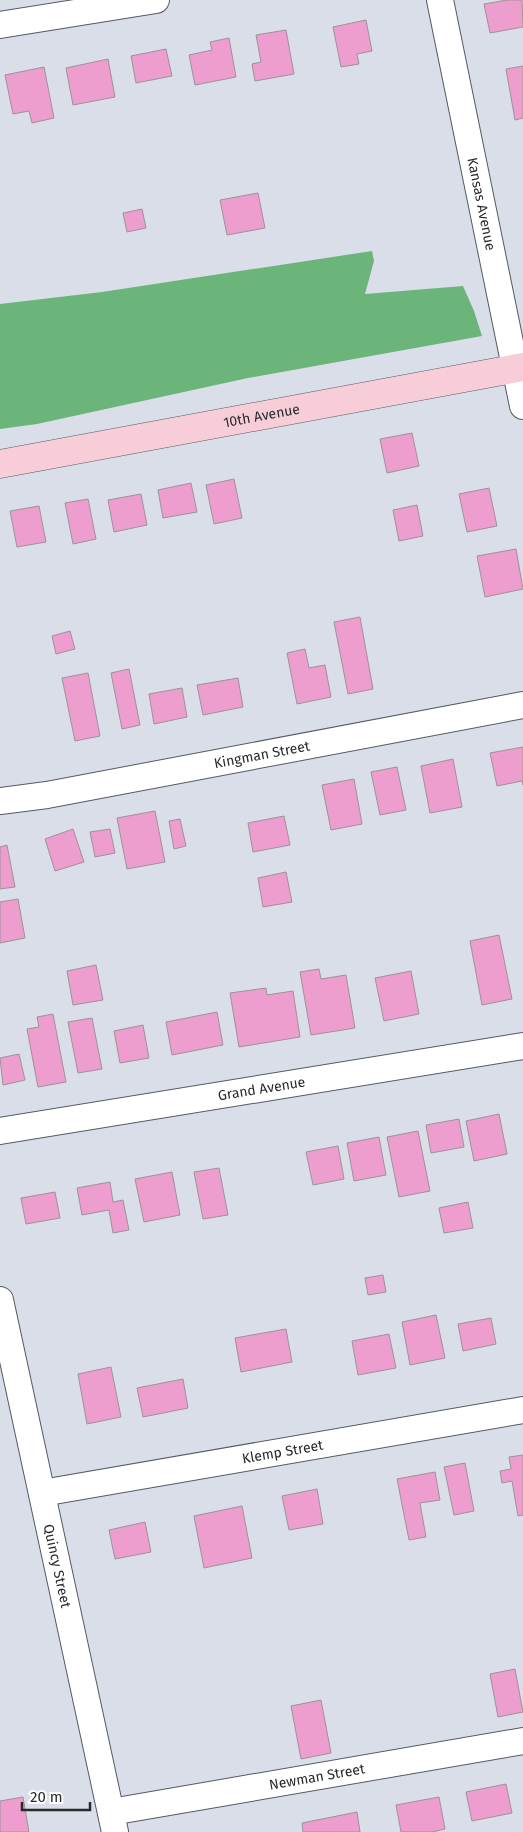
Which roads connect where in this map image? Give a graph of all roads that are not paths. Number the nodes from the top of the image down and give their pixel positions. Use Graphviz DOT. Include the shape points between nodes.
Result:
graph roads {
  1 [pos="156,0"];
  2 [pos="440,0"];
  3 [pos="0,25"];
  4 [pos="519,368"];
  5 [pos="523,406"];
  6 [pos="0,464"];
  7 [pos="523,706"];
  8 [pos="0,801"];
  9 [pos="523,1046"];
  10 [pos="0,1131"];
  11 [pos="0,1300"];
  12 [pos="523,1410"];
  13 [pos="42,1493"];
  14 [pos="523,1741"];
  15 [pos="113,1822"];
  1 -- 3 [label="street"];
  2 -- 4 [label="street, Kansas Avenue"];
  4 -- 5 [label="street, Kansas Avenue"];
  4 -- 6 [label="street, 10th Avenue"];
  7 -- 8 [label="street, Kingman Street"];
  9 -- 10 [label="street, Grand Avenue"];
  11 -- 13 [label="street, Quincy Street"];
  12 -- 13 [label="street, Klemp Street"];
  13 -- 15 [label="street, Quincy Street"];
  14 -- 15 [label="street, Newman Street"];
}
